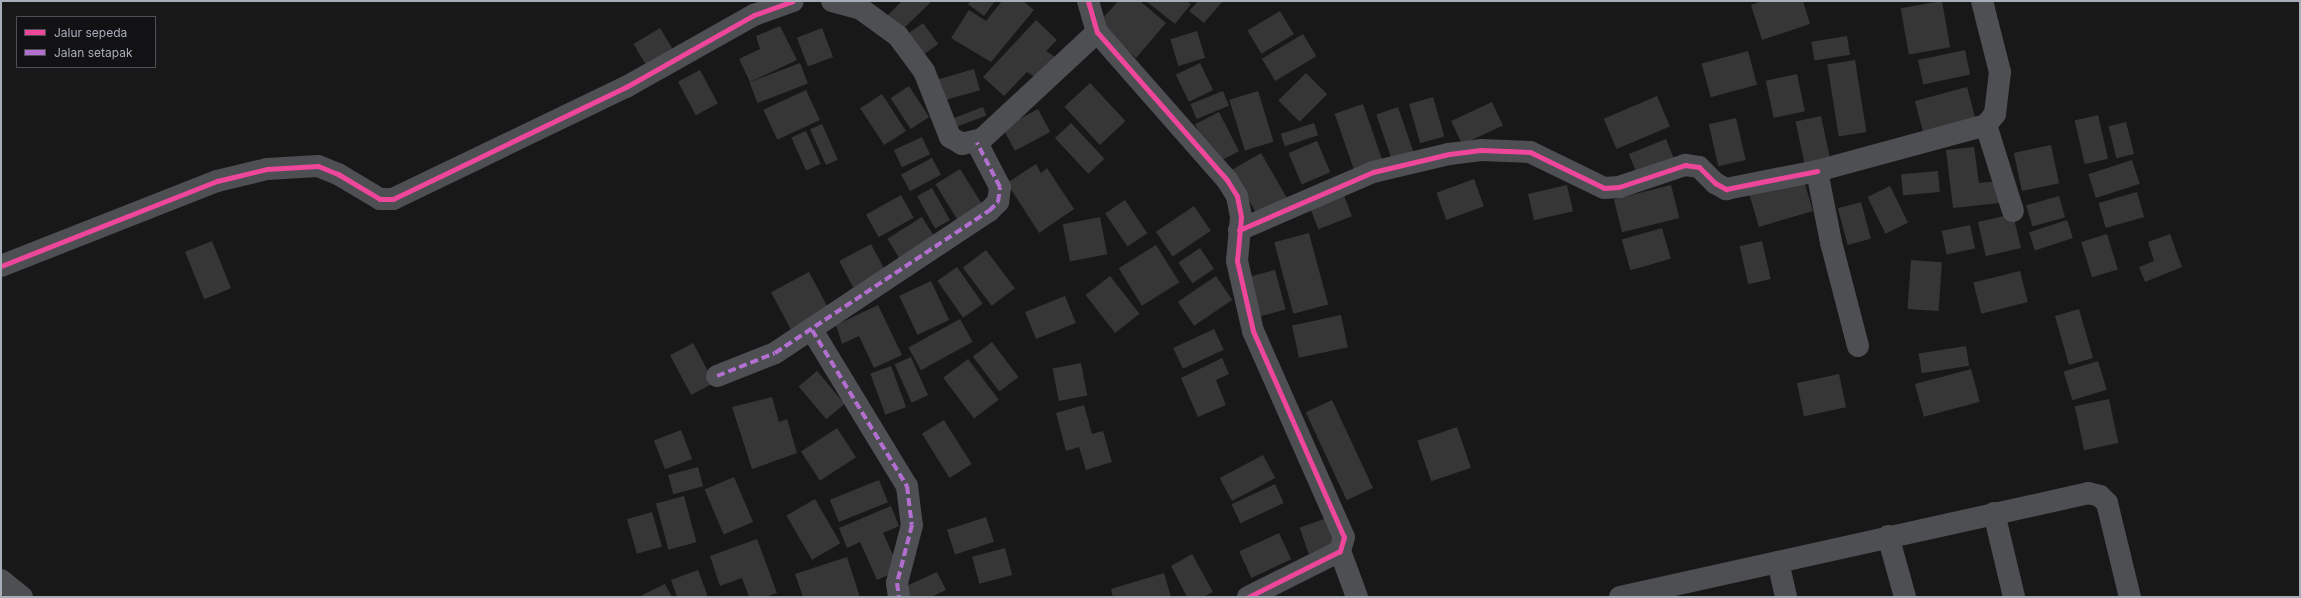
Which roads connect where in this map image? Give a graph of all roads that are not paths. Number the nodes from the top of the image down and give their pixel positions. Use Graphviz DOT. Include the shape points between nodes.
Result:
graph roads {
  1 [pos="793,1"];
  2 [pos="832,1"];
  3 [pos="1088,1"];
  4 [pos="1982,1"];
  5 [pos="1097,32"];
  6 [pos="1986,125"];
  7 [pos="977,143"];
  8 [pos="1817,171"];
  9 [pos="2013,211"];
  10 [pos="1239,230"];
  11 [pos="1,266"];
  12 [pos="812,330"];
  13 [pos="1858,346"];
  14 [pos="717,376"];
  15 [pos="1994,513"];
  16 [pos="1888,536"];
  17 [pos="1340,551"];
  18 [pos="1778,562"];
  19 [pos="1,580"];
  20 [pos="1650,593"];
  21 [pos="22,597"];
  22 [pos="899,597"];
  23 [pos="1248,597"];
  24 [pos="1357,597"];
  25 [pos="1620,597"];
  26 [pos="1786,597"];
  27 [pos="1905,597"];
  28 [pos="2014,597"];
  29 [pos="2130,597"];
  1 -- 11 [label="street" via="754,15 606,98 394,199 380,199 338,174 318,166 267,169 218,182"];
  2 -- 7 [label="street" via="861,9 898,36 924,71 950,136 957,143"];
  3 -- 5 [label="street"];
  4 -- 6 [label="street" via="2000,72 1995,114"];
  5 -- 7 [label="street"];
  5 -- 10 [label="street" via="1227,180 1241,207"];
  6 -- 8 [label="street"];
  6 -- 9 [label="street"];
  7 -- 12 [label="street" via="1000,187 1000,196 994,206"];
  8 -- 10 [label="street" via="1726,189 1715,183 1699,167 1685,165 1619,186 1604,188 1530,152 1481,150 1448,154 1373,172"];
  8 -- 13 [label="street" via="1831,242"];
  10 -- 17 [label="street" via="1237,261 1253,331 1342,530 1343,545"];
  12 -- 14 [label="street" via="757,362"];
  12 -- 22 [label="street" via="907,486 912,525 897,583"];
  15 -- 16 [label="street"];
  15 -- 28 [label="street"];
  15 -- 29 [label="street" via="2081,494 2100,496 2107,503"];
  16 -- 18 [label="street"];
  16 -- 27 [label="street"];
  17 -- 23 [label="street"];
  17 -- 24 [label="street"];
  18 -- 20 [label="street"];
  18 -- 26 [label="street"];
  19 -- 21 [label="street"];
  20 -- 25 [label="street"];
}
